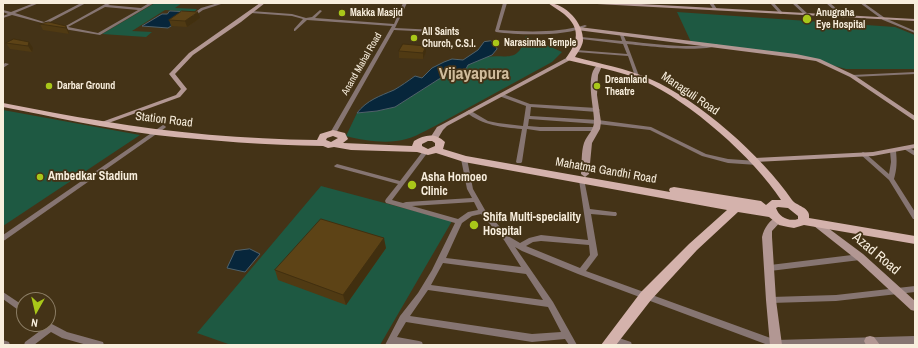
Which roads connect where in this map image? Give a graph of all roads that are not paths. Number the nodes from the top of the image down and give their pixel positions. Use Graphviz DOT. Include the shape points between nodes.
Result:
graph roads {
  1 [pos="37,3"];
  2 [pos="84,3"];
  3 [pos="110,3"];
  4 [pos="152,3"];
  5 [pos="222,3"];
  6 [pos="263,3"];
  7 [pos="406,3"];
  8 [pos="505,3"];
  9 [pos="551,3"];
  10 [pos="597,3"];
  11 [pos="711,3"];
  12 [pos="772,3"];
  13 [pos="794,3"];
  14 [pos="828,3"];
  15 [pos="862,3"];
  16 [pos="622,4"];
  17 [pos="676,5"];
  18 [pos="104,6"];
  19 [pos="141,9"];
  20 [pos="715,9"];
  21 [pos="3,11"];
  22 [pos="320,11"];
  23 [pos="251,12"];
  24 [pos="781,13"];
  25 [pos="12,14"];
  26 [pos="806,15"];
  27 [pos="192,16"];
  28 [pos="3,17"];
  29 [pos="844,17"];
  30 [pos="884,18"];
  31 [pos="306,19"];
  32 [pos="915,20"];
  33 [pos="43,24"];
  34 [pos="915,26"];
  35 [pos="394,27"];
  36 [pos="903,27"];
  37 [pos="64,28"];
  38 [pos="295,30"];
  39 [pos="581,30"];
  40 [pos="456,32"];
  41 [pos="915,32"];
  42 [pos="622,35"];
  43 [pos="624,42"];
  44 [pos="715,46"];
  45 [pos="576,51"];
  46 [pos="629,55"];
  47 [pos="570,58"];
  48 [pos="599,66"];
  49 [pos="915,74"];
  50 [pos="637,76"];
  51 [pos="852,76"];
  52 [pos="501,95"];
  53 [pos="3,99"];
  54 [pos="3,105"];
  55 [pos="529,105"];
  56 [pos="597,110"];
  57 [pos="469,112"];
  58 [pos="527,117"];
  59 [pos="915,119"];
  60 [pos="111,120"];
  61 [pos="101,124"];
  62 [pos="597,126"];
  63 [pos="524,128"];
  64 [pos="159,130"];
  65 [pos="333,133"];
  66 [pos="343,139"];
  67 [pos="322,141"];
  68 [pos="334,144"];
  69 [pos="437,145"];
  70 [pos="915,146"];
  71 [pos="420,148"];
  72 [pos="906,148"];
  73 [pos="893,151"];
  74 [pos="863,154"];
  75 [pos="915,154"];
  76 [pos="464,159"];
  77 [pos="756,161"];
  78 [pos="519,162"];
  79 [pos="337,166"];
  80 [pos="583,177"];
  81 [pos="890,178"];
  82 [pos="401,183"];
  83 [pos="476,200"];
  84 [pos="789,204"];
  85 [pos="400,205"];
  86 [pos="736,208"];
  87 [pos="482,210"];
  88 [pos="587,211"];
  89 [pos="774,213"];
  90 [pos="614,214"];
  91 [pos="915,217"];
  92 [pos="804,218"];
  93 [pos="459,222"];
  94 [pos="817,224"];
  95 [pos="915,234"];
  96 [pos="3,238"];
  97 [pos="506,238"];
  98 [pos="915,240"];
  99 [pos="592,243"];
  100 [pos="520,246"];
  101 [pos="860,257"];
  102 [pos="441,260"];
  103 [pos="770,268"];
  104 [pos="528,271"];
  105 [pos="581,272"];
  106 [pos="426,287"];
  107 [pos="915,289"];
  108 [pos="899,291"];
  109 [pos="3,295"];
  110 [pos="646,296"];
  111 [pos="771,300"];
  112 [pos="16,304"];
  113 [pos="550,304"];
  114 [pos="915,307"];
  115 [pos="403,318"];
  116 [pos="56,330"];
  117 [pos="41,332"];
  118 [pos="567,335"];
  119 [pos="915,340"];
  120 [pos="390,342"];
  121 [pos="611,342"];
  122 [pos="87,343"];
  123 [pos="872,343"];
  124 [pos="28,345"];
  125 [pos="100,345"];
  126 [pos="419,345"];
  127 [pos="573,345"];
  128 [pos="628,345"];
  129 [pos="776,345"];
  1 -- 25 [label="street"];
  2 -- 33 [label="street"];
  3 -- 18 [label="street"];
  4 -- 19 [label="street"];
  5 -- 27 [label="street" via="202,9"];
  6 -- 23 [label="street"];
  7 -- 35 [label="street, Anand Mahal Road"];
  8 -- 39 [label="street" via="497,32"];
  9 -- 39 [label="main road" via="558,6"];
  10 -- 16 [label="street"];
  11 -- 20 [label="street"];
  12 -- 24 [label="street"];
  13 -- 26 [label="street"];
  14 -- 29 [label="street"];
  15 -- 30 [label="street"];
  16 -- 17 [label="street"];
  17 -- 20 [label="street"];
  18 -- 19 [label="street"];
  18 -- 37 [label="street"];
  19 -- 37 [label="street" via="99,34"];
  20 -- 24 [label="street"];
  21 -- 25 [label="street"];
  22 -- 31 [label="street" via="313,18"];
  23 -- 31 [label="street"];
  23 -- 60 [label="street" via="195,50 172,74 184,89 178,96"];
  24 -- 26 [label="street"];
  25 -- 28 [label="street"];
  25 -- 33 [label="street"];
  26 -- 29 [label="street"];
  29 -- 30 [label="street"];
  30 -- 32 [label="street"];
  30 -- 36 [label="street"];
  31 -- 35 [label="street"];
  31 -- 38 [label="street"];
  33 -- 37 [label="street"];
  34 -- 36 [label="street"];
  35 -- 40 [label="street"];
  35 -- 65 [label="street, Anand Mahal Road"];
  36 -- 41 [label="street"];
  39 -- 42 [label="street"];
  39 -- 43 [label="street"];
  39 -- 44 [label="street"];
  39 -- 45 [label="main road"];
  42 -- 43 [label="street"];
  42 -- 44 [label="street"];
  43 -- 44 [label="street" via="687,47"];
  43 -- 46 [label="street"];
  44 -- 51 [label="street" via="822,62"];
  45 -- 46 [label="street"];
  45 -- 47 [label="main road"];
  46 -- 50 [label="street"];
  47 -- 48 [label="main road, Managuli Road"];
  47 -- 52 [label="street"];
  48 -- 50 [label="main road, Managuli Road"];
  48 -- 56 [label="street" via="595,75 594,95"];
  49 -- 51 [label="street"];
  50 -- 77 [label="main road, Managuli Road" via="696,110"];
  51 -- 59 [label="street"];
  52 -- 55 [label="street"];
  52 -- 57 [label="street"];
  53 -- 60 [label="main road, Station Road"];
  54 -- 61 [label="main road, Station Road"];
  55 -- 56 [label="street"];
  55 -- 58 [label="street"];
  56 -- 62 [label="street"];
  57 -- 63 [label="street" via="486,122"];
  57 -- 69 [label="street" via="440,129"];
  58 -- 62 [label="street"];
  58 -- 63 [label="street"];
  60 -- 61 [label="street"];
  60 -- 64 [label="main road, Station Road"];
  61 -- 64 [label="main road, Station Road"];
  62 -- 63 [label="street"];
  62 -- 77 [label="street" via="651,129 717,159 728,162"];
  62 -- 80 [label="street" via="588,143"];
  63 -- 78 [label="street"];
  64 -- 67 [label="main road, Station Road" via="267,142"];
  64 -- 96 [label="street"];
  65 -- 66 [label="main road" via="342,135"];
  65 -- 67 [label="main road" via="328,134"];
  66 -- 68 [label="main road"];
  66 -- 71 [label="main road"];
  67 -- 68 [label="main road, Station Road"];
  68 -- 71 [label="main road" via="351,147"];
  69 -- 71 [label="main road"];
  69 -- 71 [label="main road" via="426,138"];
  69 -- 76 [label="main road, Mahatma Gandhi Road"];
  69 -- 78 [label="main road, Mahatma Gandhi Road"];
  70 -- 72 [label="street"];
  71 -- 82 [label="street"];
  72 -- 73 [label="street"];
  72 -- 75 [label="street"];
  73 -- 74 [label="street"];
  73 -- 81 [label="street" via="894,168"];
  74 -- 77 [label="street"];
  74 -- 81 [label="street"];
  76 -- 80 [label="main road, Mahatma Gandhi Road"];
  76 -- 83 [label="street" via="470,189"];
  77 -- 84 [label="main road, Managuli Road"];
  78 -- 80 [label="main road, Mahatma Gandhi Road"];
  79 -- 82 [label="street"];
  80 -- 86 [label="main road, Mahatma Gandhi Road"];
  80 -- 88 [label="street"];
  80 -- 89 [label="main road, Mahatma Gandhi Road"];
  81 -- 91 [label="street"];
  82 -- 85 [label="street" via="388,201"];
  83 -- 85 [label="street"];
  83 -- 87 [label="street"];
  84 -- 89 [label="main road" via="776,202"];
  84 -- 92 [label="main road" via="801,211"];
  85 -- 93 [label="street"];
  86 -- 89 [label="main road, Mahatma Gandhi Road"];
  86 -- 110 [label="main road" via="693,247"];
  87 -- 93 [label="street" via="470,214"];
  87 -- 97 [label="street"];
  88 -- 90 [label="street"];
  88 -- 99 [label="street"];
  89 -- 92 [label="main road" via="794,224"];
  89 -- 103 [label="street" via="768,230"];
  92 -- 94 [label="main road"];
  92 -- 95 [label="main road"];
  93 -- 102 [label="street"];
  94 -- 98 [label="main road"];
  94 -- 101 [label="street, Azad Road"];
  97 -- 100 [label="street"];
  97 -- 104 [label="street"];
  99 -- 100 [label="street" via="541,238"];
  99 -- 105 [label="street" via="594,255"];
  100 -- 105 [label="street"];
  101 -- 103 [label="street"];
  101 -- 108 [label="street, Azad Road"];
  102 -- 104 [label="street"];
  102 -- 106 [label="street"];
  103 -- 111 [label="street"];
  104 -- 113 [label="street"];
  105 -- 110 [label="street"];
  106 -- 113 [label="street"];
  106 -- 115 [label="street"];
  107 -- 108 [label="street"];
  108 -- 111 [label="street" via="829,298"];
  108 -- 114 [label="street, Azad Road"];
  109 -- 112 [label="street"];
  110 -- 121 [label="main road"];
  110 -- 129 [label="street"];
  111 -- 129 [label="street"];
  113 -- 118 [label="street"];
  115 -- 118 [label="street" via="532,338"];
  115 -- 120 [label="street"];
  116 -- 122 [label="street"];
  117 -- 124 [label="street"];
  118 -- 127 [label="street"];
  119 -- 123 [label="street"];
  120 -- 126 [label="street"];
  121 -- 128 [label="street"];
  122 -- 125 [label="street"];
  123 -- 129 [label="street"];
}
